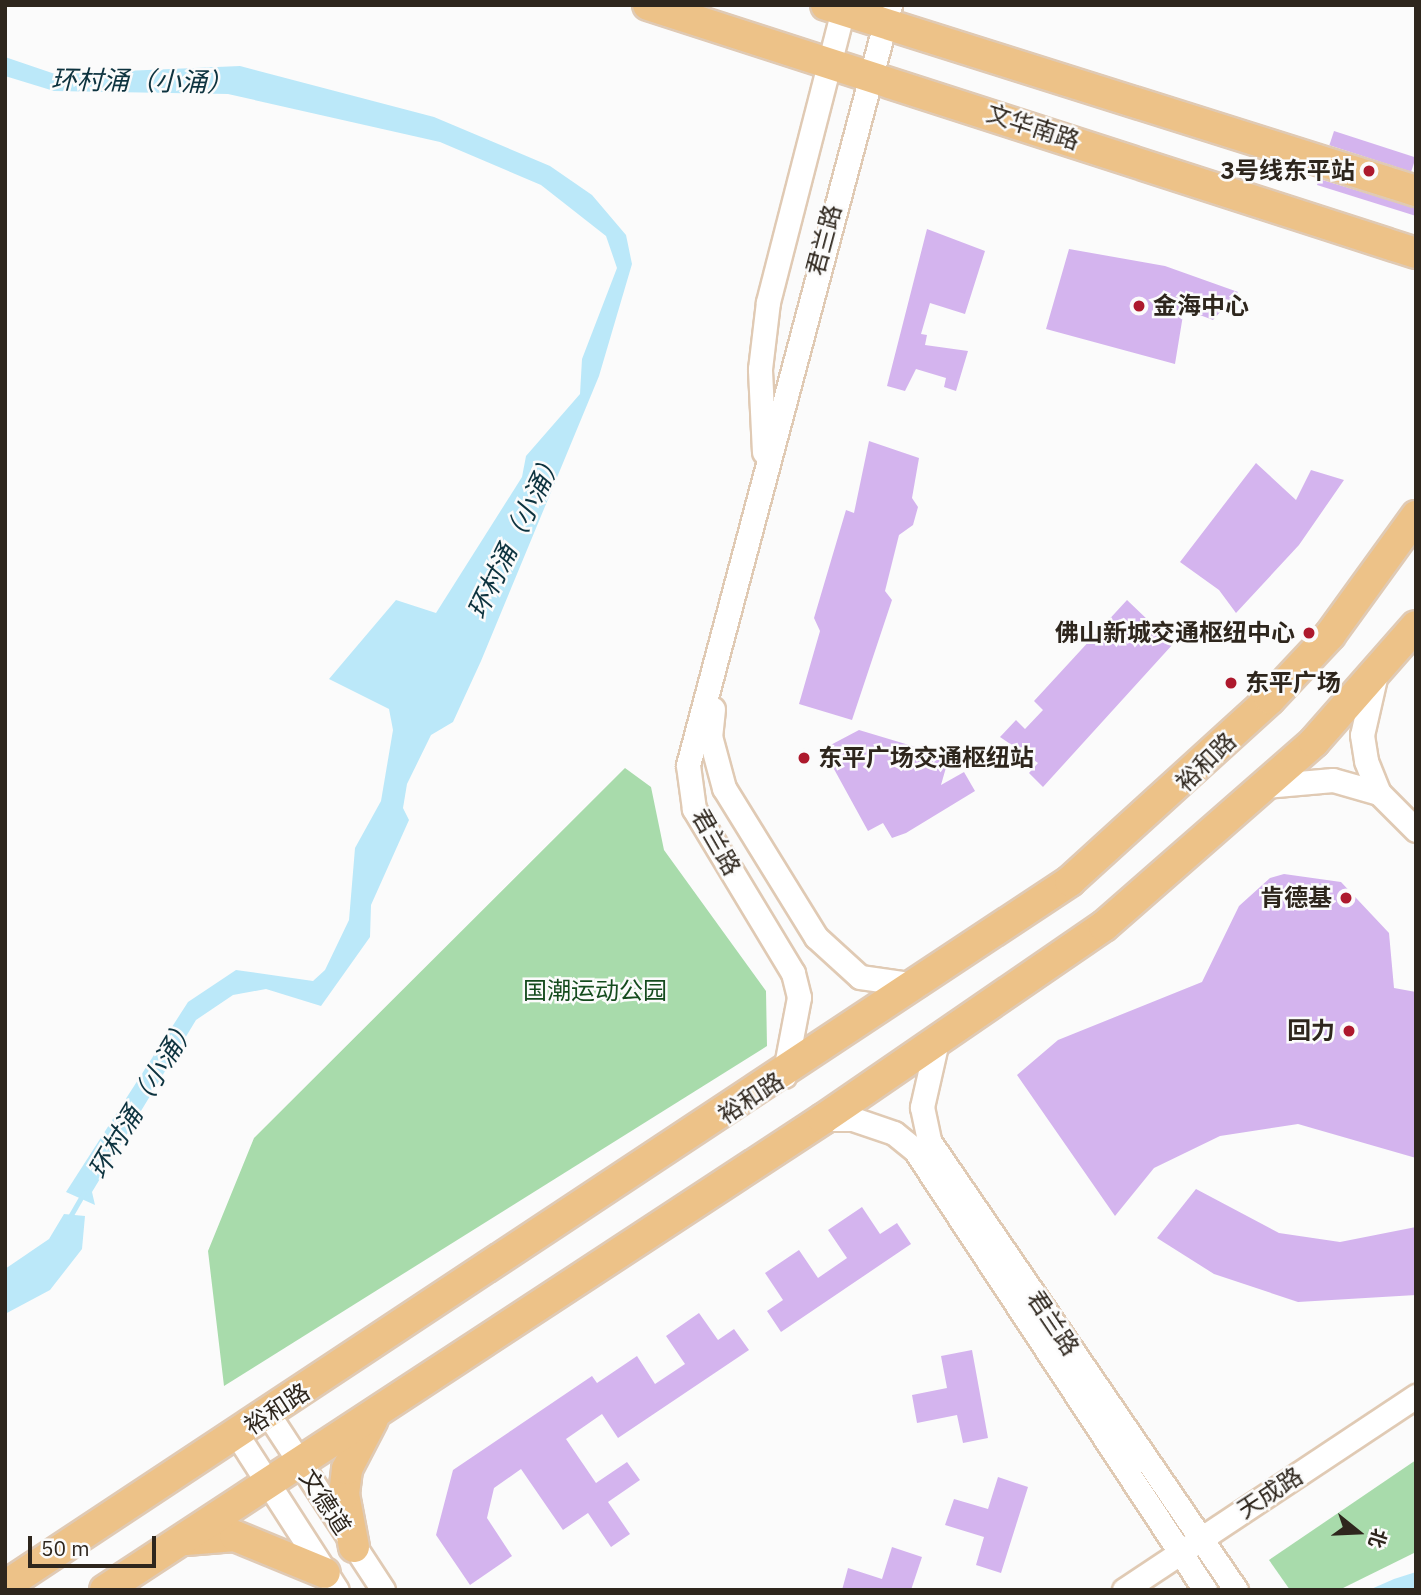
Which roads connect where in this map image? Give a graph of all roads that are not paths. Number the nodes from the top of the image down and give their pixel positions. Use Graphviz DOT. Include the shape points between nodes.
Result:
graph roads {
  1 [pos="648,5"];
  2 [pos="837,7"];
  3 [pos="887,15"];
  4 [pos="829,60"];
  5 [pos="869,73"];
  6 [pos="1408,187"];
  7 [pos="1375,240"];
  8 [pos="1416,253"];
  9 [pos="1416,261"];
  10 [pos="765,476"];
  11 [pos="1416,516"];
  12 [pos="1416,626"];
  13 [pos="720,657"];
  14 [pos="1376,675"];
  15 [pos="1265,786"];
  16 [pos="1379,793"];
  17 [pos="1416,830"];
  18 [pos="917,985"];
  19 [pos="937,1041"];
  20 [pos="784,1076"];
  21 [pos="823,1119"];
  22 [pos="1416,1396"];
  23 [pos="377,1413"];
  24 [pos="268,1414"];
  25 [pos="237,1435"];
  26 [pos="299,1464"];
  27 [pos="268,1483"];
  28 [pos="1201,1538"];
  29 [pos="179,1541"];
  30 [pos="354,1548"];
  31 [pos="1181,1552"];
  32 [pos="331,1581"];
  33 [pos="5,1586"];
  34 [pos="105,1590"];
  35 [pos="383,1590"];
  36 [pos="1124,1590"];
  37 [pos="1205,1590"];
  38 [pos="1236,1590"];
  1 -- 4 [label="main road, 文华南路"];
  2 -- 3 [label="main road"];
  2 -- 4 [label="street, 君兰路"];
  3 -- 5 [label="street, 君兰路"];
  3 -- 6 [label="main road"];
  4 -- 5 [label="main road, 文华南路"];
  4 -- 10 [label="street, 君兰路" via="768,302 760,369"];
  5 -- 7 [label="main road, 文华南路"];
  5 -- 10 [label="street, 君兰路"];
  7 -- 8 [label="main road, 文华南路"];
  7 -- 9 [label="main road"];
  10 -- 13 [label="street, 君兰路"];
  11 -- 18 [label="main road, 裕和路" via="1330,635 1172,795 1070,881"];
  12 -- 14 [label="main road"];
  13 -- 18 [label="street" via="710,736 714,764 740,816 838,963 860,978"];
  13 -- 20 [label="street, 君兰路" via="696,729 688,785 694,810 793,973 799,997"];
  14 -- 15 [label="main road"];
  14 -- 16 [label="street" via="1362,735"];
  15 -- 16 [label="street" via="1333,780"];
  15 -- 19 [label="main road" via="1104,926"];
  16 -- 17 [label="street"];
  18 -- 20 [label="main road, 裕和路"];
  19 -- 21 [label="main road"];
  19 -- 28 [label="street, 君兰路" via="922,1107 929,1141"];
  20 -- 24 [label="main road, 裕和路"];
  21 -- 23 [label="main road"];
  21 -- 31 [label="street, 君兰路" via="853,1119 894,1133 915,1150"];
  22 -- 28 [label="street, 天成路"];
  23 -- 26 [label="main road"];
  23 -- 30 [label="main road" via="347,1469 344,1494"];
  24 -- 25 [label="main road, 裕和路"];
  24 -- 26 [label="street, 文德道"];
  25 -- 27 [label="street, 文德道"];
  25 -- 33 [label="main road, 裕和路"];
  26 -- 27 [label="main road"];
  26 -- 30 [label="street, 文德道"];
  27 -- 29 [label="main road"];
  27 -- 32 [label="street, 文德道"];
  28 -- 31 [label="street, 天成路"];
  28 -- 38 [label="street, 君兰路"];
  29 -- 32 [label="main road" via="235,1536"];
  29 -- 34 [label="main road"];
  30 -- 35 [label="street, 文德道"];
  31 -- 36 [label="street, 天成路"];
  31 -- 37 [label="street, 君兰路"];
}
